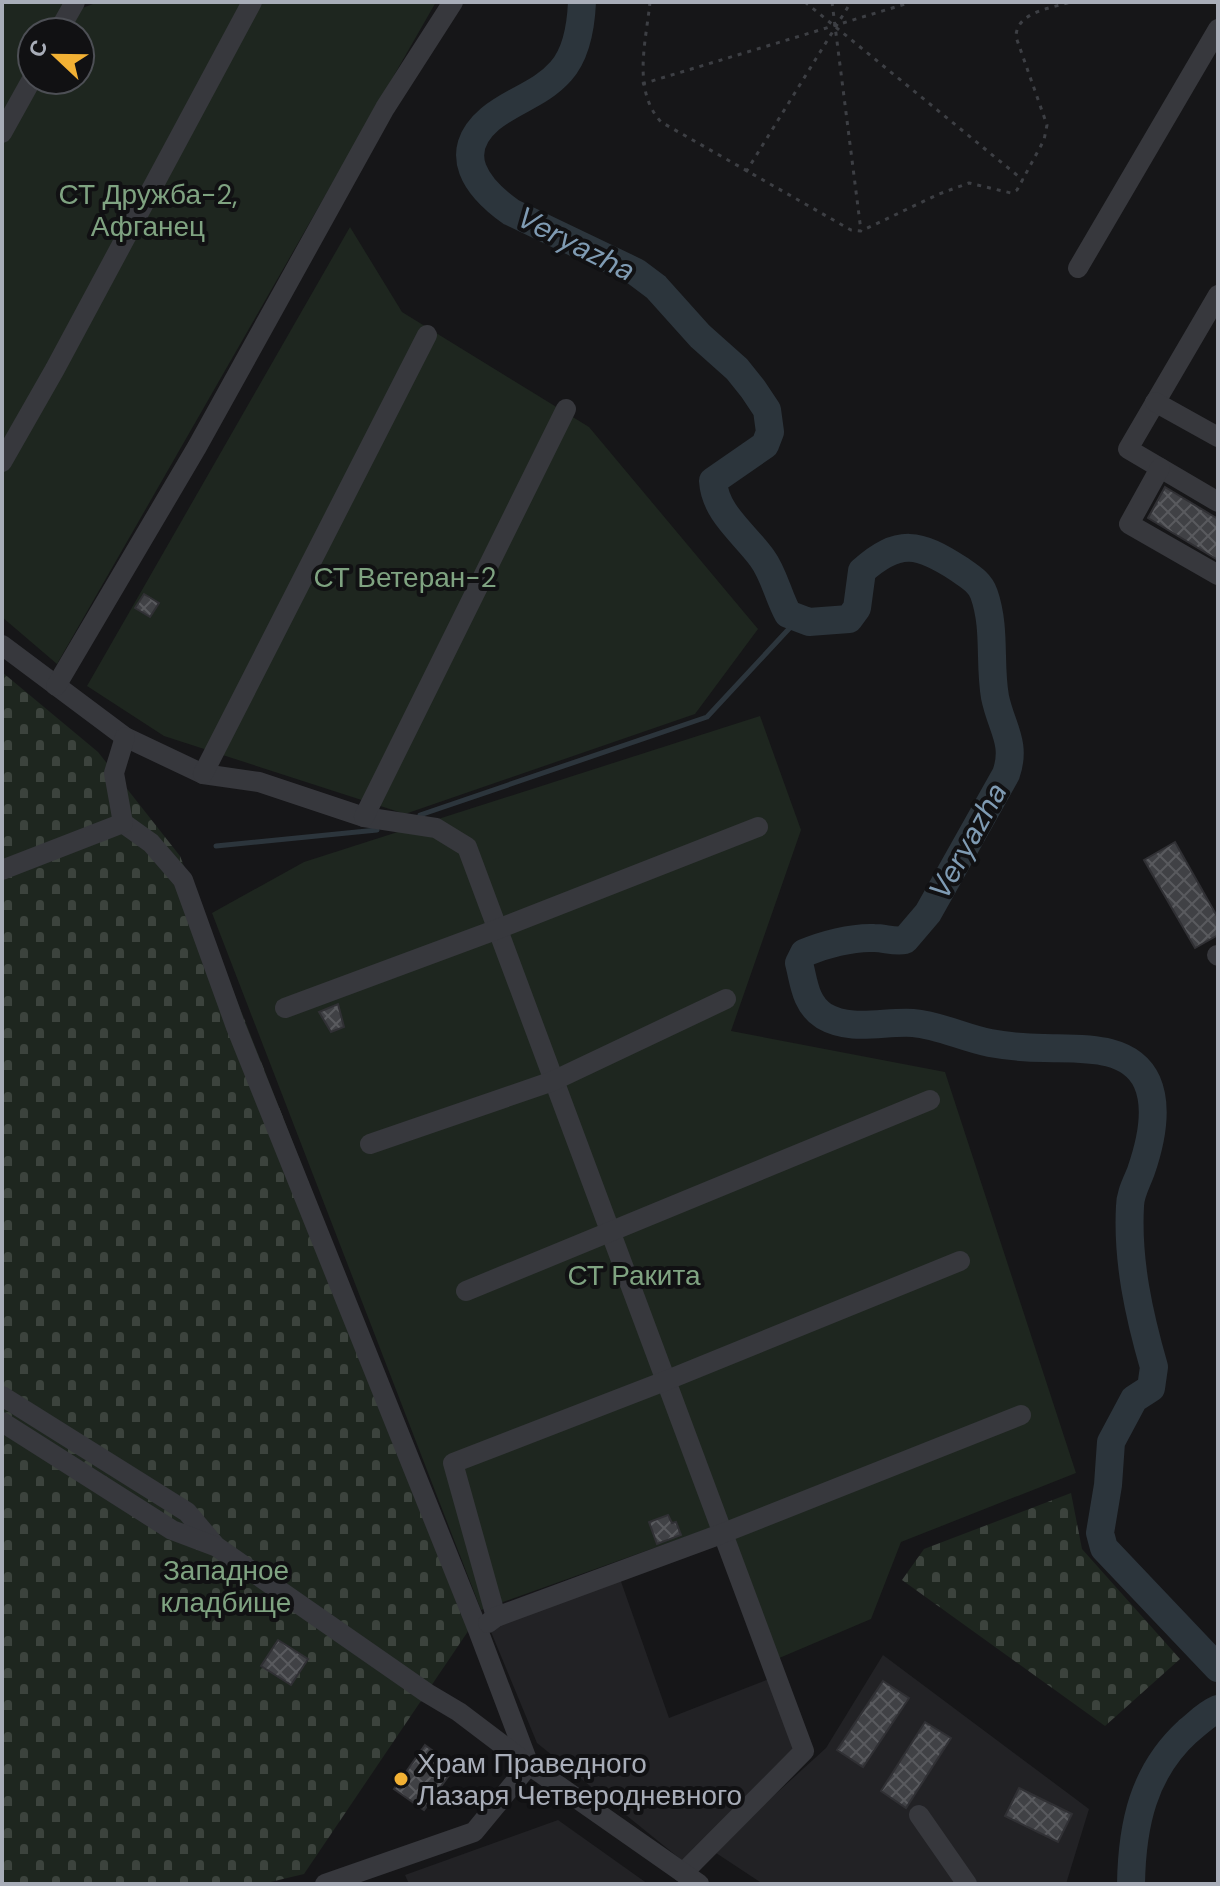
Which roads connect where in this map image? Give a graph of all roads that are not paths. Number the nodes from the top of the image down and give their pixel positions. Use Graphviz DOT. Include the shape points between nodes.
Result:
graph roads {
  1 [pos="252,2"];
  2 [pos="453,2"];
  3 [pos="1218,29"];
  4 [pos="23,96"];
  5 [pos="2,133"];
  6 [pos="1078,268"];
  7 [pos="1218,295"];
  8 [pos="427,335"];
  9 [pos="1155,402"];
  10 [pos="566,409"];
  11 [pos="1218,437"];
  12 [pos="2,462"];
  13 [pos="1160,468"];
  14 [pos="1218,502"];
  15 [pos="1218,575"];
  16 [pos="2,645"];
  17 [pos="56,686"];
  18 [pos="125,737"];
  19 [pos="203,774"];
  20 [pos="364,817"];
  21 [pos="123,823"];
  22 [pos="758,827"];
  23 [pos="2,870"];
  24 [pos="498,929"];
  25 [pos="726,999"];
  26 [pos="285,1008"];
  27 [pos="553,1081"];
  28 [pos="930,1100"];
  29 [pos="370,1144"];
  30 [pos="610,1231"];
  31 [pos="960,1261"];
  32 [pos="466,1291"];
  33 [pos="665,1381"];
  34 [pos="2,1396"];
  35 [pos="1021,1415"];
  36 [pos="2,1422"];
  37 [pos="721,1534"];
  38 [pos="217,1547"];
  39 [pos="496,1617"];
  40 [pos="478,1630"];
  41 [pos="529,1765"];
  42 [pos="919,1815"];
  43 [pos="691,1878"];
  44 [pos="325,1884"];
  45 [pos="967,1884"];
  1 -- 12 [label="street"];
  2 -- 17 [label="street" via="385,108 197,447"];
  3 -- 6 [label="street"];
  4 -- 5 [label="street"];
  7 -- 9 [label="street"];
  8 -- 19 [label="street"];
  9 -- 11 [label="street"];
  9 -- 13 [label="street" via="1128,449"];
  10 -- 20 [label="street"];
  13 -- 14 [label="street"];
  13 -- 15 [label="street" via="1129,524"];
  16 -- 17 [label="street"];
  17 -- 18 [label="street"];
  18 -- 19 [label="street"];
  18 -- 21 [label="street" via="114,773"];
  19 -- 20 [label="street" via="259,782"];
  20 -- 24 [label="street" via="436,828 467,847"];
  21 -- 23 [label="street"];
  21 -- 40 [label="street" via="151,843 183,880 236,1027"];
  22 -- 24 [label="street"];
  24 -- 26 [label="street"];
  24 -- 27 [label="street"];
  25 -- 27 [label="street"];
  27 -- 29 [label="street"];
  27 -- 30 [label="street"];
  28 -- 30 [label="street"];
  30 -- 32 [label="street"];
  30 -- 33 [label="street"];
  31 -- 33 [label="street"];
  33 -- 37 [label="street"];
  33 -- 39 [label="street" via="453,1463"];
  34 -- 38 [label="street" via="187,1512"];
  35 -- 37 [label="street"];
  36 -- 38 [label="street" via="172,1530"];
  37 -- 39 [label="street"];
  37 -- 43 [label="street" via="804,1751"];
  38 -- 41 [label="street"];
  39 -- 40 [label="street"];
  40 -- 41 [label="street"];
  41 -- 43 [label="street"];
  41 -- 44 [label="street" via="474,1832"];
  42 -- 45 [label="street"];
}
